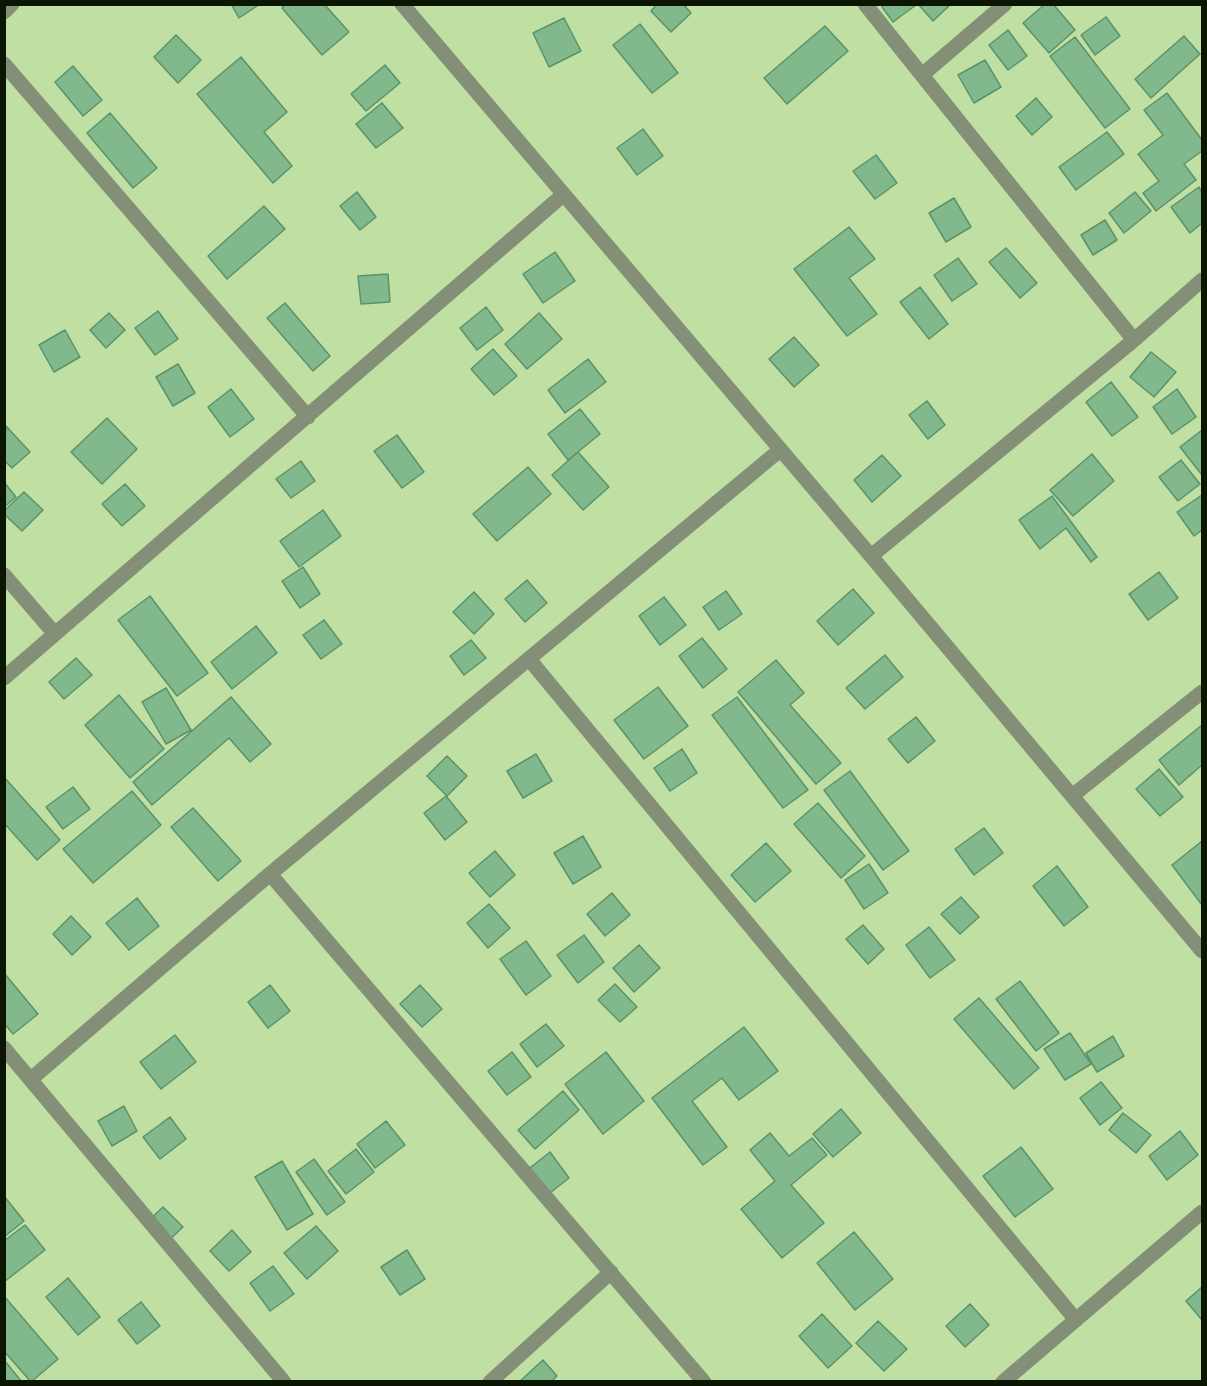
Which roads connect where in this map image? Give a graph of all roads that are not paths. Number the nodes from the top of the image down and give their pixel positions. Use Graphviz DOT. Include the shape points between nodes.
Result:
graph roads {
  1 [pos="12,4"];
  2 [pos="402,4"];
  3 [pos="865,4"];
  4 [pos="1005,4"];
  5 [pos="4,12"];
  6 [pos="4,64"];
  7 [pos="922,75"];
  8 [pos="563,195"];
  9 [pos="1203,280"];
  10 [pos="1134,340"];
  11 [pos="308,417"];
  12 [pos="780,450"];
  13 [pos="871,556"];
  14 [pos="4,575"];
  15 [pos="55,634"];
  16 [pos="529,659"];
  17 [pos="4,678"];
  18 [pos="1203,692"];
  19 [pos="1072,796"];
  20 [pos="270,874"];
  21 [pos="1203,951"];
  22 [pos="4,1048"];
  23 [pos="31,1079"];
  24 [pos="1203,1212"];
  25 [pos="611,1272"];
  26 [pos="1076,1320"];
  27 [pos="284,1382"];
  28 [pos="490,1382"];
  29 [pos="704,1382"];
  30 [pos="1003,1382"];
  1 -- 5 [label="street"];
  2 -- 8 [label="street"];
  3 -- 7 [label="street"];
  4 -- 7 [label="street"];
  6 -- 11 [label="street"];
  7 -- 10 [label="street"];
  8 -- 11 [label="street"];
  8 -- 12 [label="street"];
  9 -- 10 [label="street"];
  10 -- 13 [label="street"];
  11 -- 15 [label="street"];
  12 -- 13 [label="street"];
  12 -- 16 [label="street"];
  13 -- 19 [label="street"];
  14 -- 15 [label="street"];
  15 -- 17 [label="street"];
  16 -- 20 [label="street"];
  16 -- 26 [label="street"];
  18 -- 19 [label="street"];
  19 -- 21 [label="street"];
  20 -- 23 [label="street"];
  20 -- 25 [label="street"];
  22 -- 23 [label="street"];
  23 -- 27 [label="street"];
  24 -- 26 [label="street"];
  25 -- 28 [label="street"];
  25 -- 29 [label="street"];
  26 -- 30 [label="street"];
}
